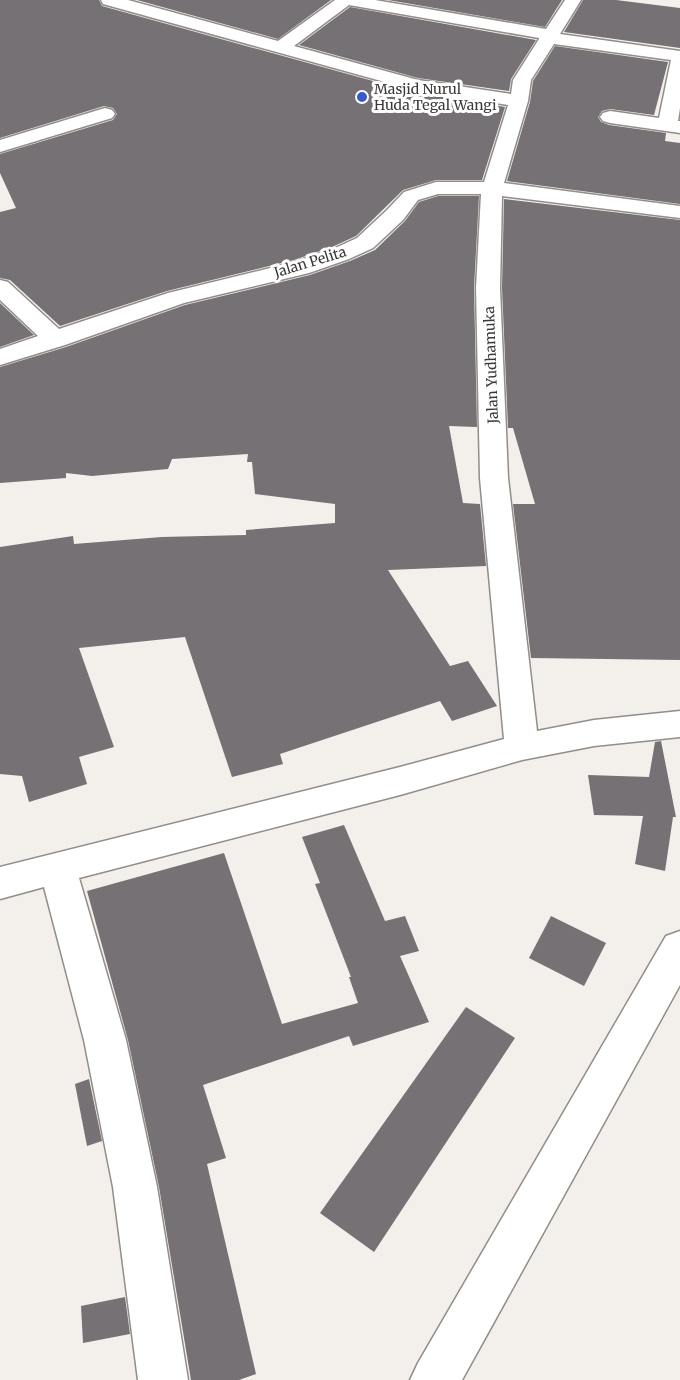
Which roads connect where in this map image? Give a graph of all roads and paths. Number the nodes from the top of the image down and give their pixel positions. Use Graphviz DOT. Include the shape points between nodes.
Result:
graph roads {
  1 [pos="108,0"];
  2 [pos="346,0"];
  3 [pos="573,0"];
  4 [pos="548,37"];
  5 [pos="280,48"];
  6 [pos="680,58"];
  7 [pos="519,101"];
  8 [pos="105,114"];
  9 [pos="610,117"];
  10 [pos="674,126"];
  11 [pos="0,146"];
  12 [pos="492,188"];
  13 [pos="680,212"];
  14 [pos="0,287"];
  15 [pos="56,340"];
  16 [pos="0,357"];
  17 [pos="680,724"];
  18 [pos="522,747"];
  19 [pos="58,870"];
  20 [pos="0,883"];
  21 [pos="680,948"];
  22 [pos="163,1380"];
  23 [pos="435,1380"];
  1 -- 5 [label="street"];
  2 -- 4 [label="street"];
  2 -- 5 [label="street"];
  3 -- 4 [label="street, Jalan Yudhamuka"];
  4 -- 6 [label="street"];
  4 -- 7 [label="street, Jalan Yudhamuka" via="522,80"];
  5 -- 7 [label="street" via="417,85"];
  6 -- 10 [label="street"];
  7 -- 12 [label="street, Jalan Yudhamuka"];
  8 -- 11 [label="street"];
  9 -- 10 [label="street"];
  12 -- 13 [label="street, Jalan Pelita"];
  12 -- 15 [label="street, Jalan Pelita" via="436,188 421,192 411,196 365,243 341,254 301,268 176,298"];
  12 -- 18 [label="street, Jalan Yudhamuka" via="488,288 494,478"];
  14 -- 15 [label="street"];
  15 -- 16 [label="street, Jalan Pelita"];
  17 -- 18 [label="street" via="594,733"];
  18 -- 19 [label="street"];
  19 -- 20 [label="street"];
  19 -- 22 [label="street" via="105,1040 135,1187"];
  21 -- 23 [label="street"];
}
